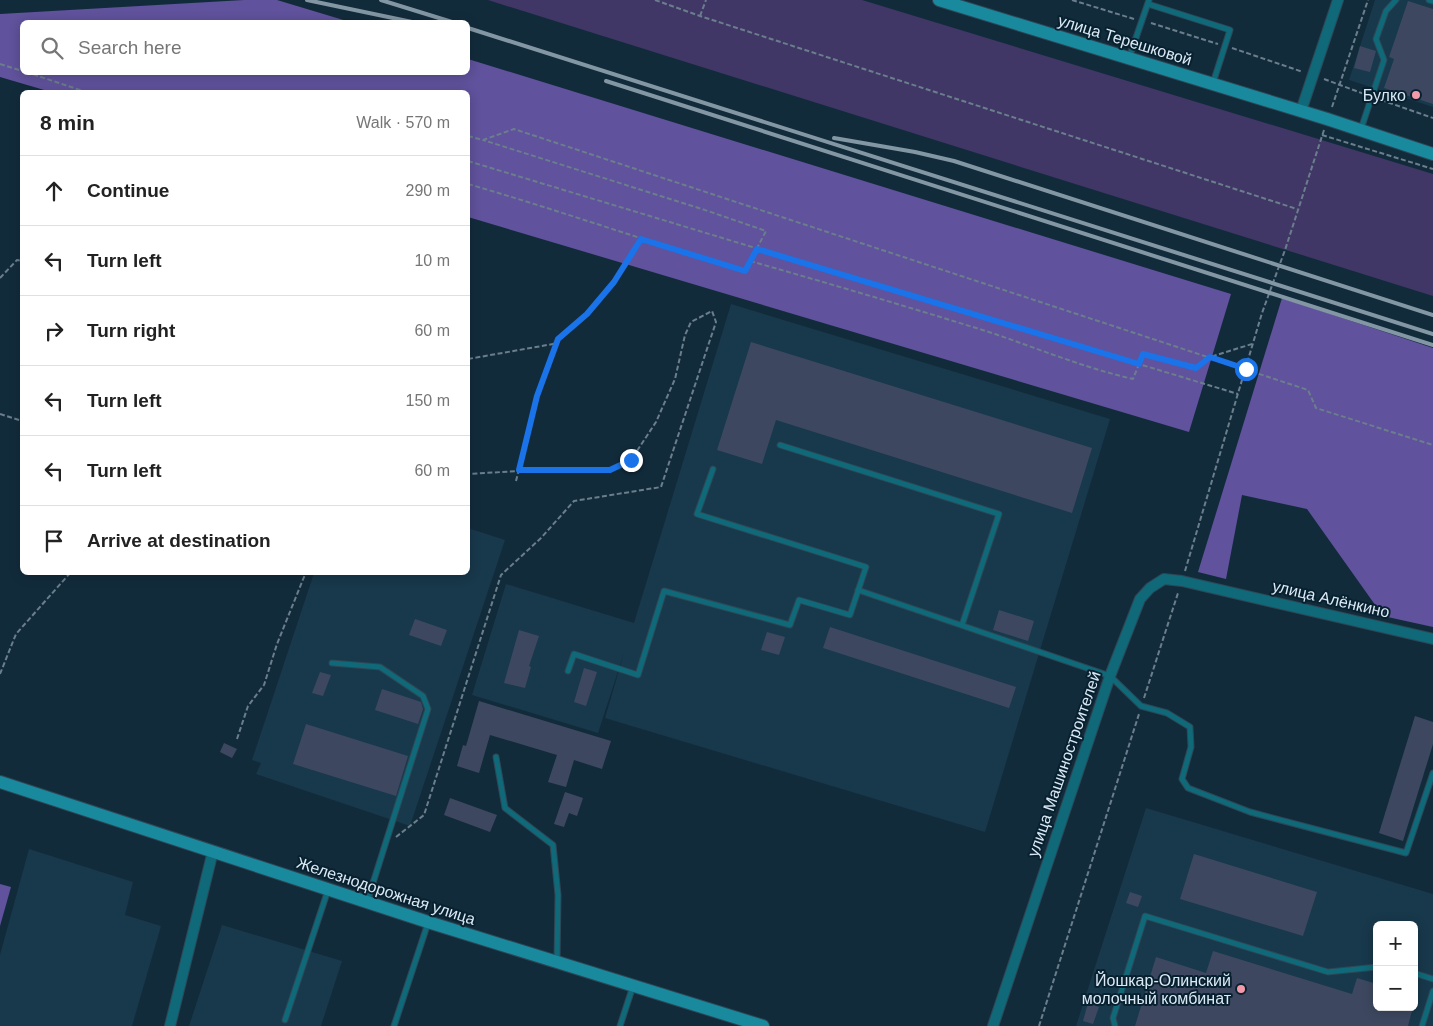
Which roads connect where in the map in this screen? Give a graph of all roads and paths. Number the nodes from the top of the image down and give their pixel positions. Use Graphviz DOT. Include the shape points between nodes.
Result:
graph roads {
  1 [pos="655,0"];
  2 [pos="706,0"];
  3 [pos="1072,0"];
  4 [pos="1338,0"];
  5 [pos="1396,0"];
  6 [pos="1429,0"];
  7 [pos="944,1"];
  8 [pos="1433,1"];
  9 [pos="1148,2"];
  10 [pos="700,16"];
  11 [pos="1142,21"];
  12 [pos="1225,46"];
  13 [pos="1129,58"];
  14 [pos="0,64"];
  15 [pos="20,71"];
  16 [pos="33,75"];
  17 [pos="1314,76"];
  18 [pos="1213,84"];
  19 [pos="80,90"];
  20 [pos="1371,97"];
  21 [pos="1301,111"];
  22 [pos="1433,118"];
  23 [pos="1360,130"];
  24 [pos="1322,135"];
  25 [pos="470,137"];
  26 [pos="483,140"];
  27 [pos="1433,154"];
  28 [pos="470,162"];
  29 [pos="1433,170"];
  30 [pos="470,185"];
  31 [pos="1298,210"];
  32 [pos="641,239"];
  33 [pos="757,249"];
  34 [pos="1285,250"];
  35 [pos="20,261"];
  36 [pos="750,261"];
  37 [pos="0,278"];
  38 [pos="558,339"];
  39 [pos="1253,344"];
  40 [pos="1210,357"];
  41 [pos="470,359"];
  42 [pos="1139,364"];
  43 [pos="1246,369"];
  44 [pos="1238,394"];
  45 [pos="0,414"];
  46 [pos="20,420"];
  47 [pos="780,445"];
  48 [pos="1433,445"];
  49 [pos="713,469"];
  50 [pos="519,470"];
  51 [pos="470,474"];
  52 [pos="516,481"];
  53 [pos="68,575"];
  54 [pos="305,575"];
  55 [pos="1182,581"];
  56 [pos="1222,589"];
  57 [pos="858,590"];
  58 [pos="962,626"];
  59 [pos="1433,638"];
  60 [pos="332,663"];
  61 [pos="568,671"];
  62 [pos="0,674"];
  63 [pos="1110,676"];
  64 [pos="1141,706"];
  65 [pos="237,739"];
  66 [pos="496,757"];
  67 [pos="1433,773"];
  68 [pos="0,782"];
  69 [pos="384,846"];
  70 [pos="213,851"];
  71 [pos="328,890"];
  72 [pos="366,902"];
  73 [pos="428,922"];
  74 [pos="557,962"];
  75 [pos="1373,967"];
  76 [pos="1418,974"];
  77 [pos="1433,979"];
  78 [pos="633,986"];
  79 [pos="1433,991"];
  80 [pos="285,1020"];
  81 [pos="170,1026"];
  82 [pos="394,1026"];
  83 [pos="620,1026"];
  84 [pos="763,1026"];
  85 [pos="993,1026"];
  86 [pos="1039,1026"];
  87 [pos="1115,1026"];
  88 [pos="1422,1026"];
  1 -- 10 [label="path"];
  2 -- 10 [label="path"];
  3 -- 11 [label="path"];
  4 -- 17 [label="street"];
  5 -- 20 [label="lane" via="1386,11 1376,39 1384,60"];
  6 -- 8 [label="lane"];
  7 -- 13 [label="street, улица Терешковой"];
  9 -- 11 [label="lane"];
  9 -- 12 [label="lane" via="1230,30"];
  10 -- 31 [label="path"];
  11 -- 12 [label="path"];
  11 -- 13 [label="lane"];
  12 -- 17 [label="path"];
  12 -- 18 [label="lane"];
  13 -- 18 [label="street, улица Терешковой"];
  14 -- 15 [label="path"];
  16 -- 19 [label="path"];
  17 -- 20 [label="path"];
  17 -- 21 [label="street"];
  18 -- 21 [label="street, улица Терешковой"];
  20 -- 22 [label="path"];
  20 -- 23 [label="lane"];
  21 -- 23 [label="street"];
  23 -- 27 [label="street"];
  24 -- 29 [label="path"];
  25 -- 26 [label="path"];
  26 -- 33 [label="path" via="766,231"];
  26 -- 40 [label="path" via="514,129"];
  28 -- 33 [label="path"];
  30 -- 32 [label="path"];
  32 -- 36 [label="path" via="745,271"];
  32 -- 38 [label="path" via="609,288 587,314"];
  33 -- 36 [label="path"];
  33 -- 42 [label="path"];
  34 -- 39 [label="path"];
  35 -- 37 [label="path"];
  36 -- 42 [label="path" via="896,303 1102,372 1133,379"];
  38 -- 41 [label="path" via="553,344"];
  38 -- 50 [label="path" via="537,396"];
  39 -- 40 [label="path"];
  39 -- 43 [label="path"];
  40 -- 42 [label="path" via="1196,368 1143,354"];
  40 -- 43 [label="path"];
  42 -- 44 [label="path"];
  43 -- 44 [label="path"];
  43 -- 48 [label="path" via="1308,390 1316,408"];
  44 -- 55 [label="path"];
  45 -- 46 [label="path"];
  47 -- 58 [label="lane" via="999,514"];
  49 -- 57 [label="lane" via="697,514 866,567"];
  50 -- 51 [label="path"];
  50 -- 52 [label="path"];
  50 -- 69 [label="path" via="610,470 631,460 656,422 675,379 691,322 712,311 716,322 661,487 574,501 541,538 500,575 424,815"];
  53 -- 62 [label="path" via="16,634"];
  54 -- 65 [label="path" via="264,685 248,706"];
  55 -- 56 [label="street, улица Машиностроителей"];
  55 -- 63 [label="street, улица Машиностроителей" via="1164,579 1140,599"];
  55 -- 64 [label="path"];
  56 -- 59 [label="street, улица Алёнкино"];
  57 -- 58 [label="lane"];
  57 -- 61 [label="lane" via="850,615 799,600 790,625 664,591 638,675 574,654"];
  58 -- 63 [label="lane"];
  60 -- 69 [label="lane" via="380,667 423,696 428,710"];
  63 -- 64 [label="lane"];
  63 -- 85 [label="street, улица Машиностроителей"];
  64 -- 67 [label="lane" via="1167,713 1190,727 1191,747 1182,779 1188,788 1250,812 1406,853"];
  64 -- 86 [label="path"];
  66 -- 74 [label="lane" via="505,808 553,845 558,895"];
  68 -- 70 [label="street, Железнодорожная улица"];
  69 -- 72 [label="lane"];
  70 -- 71 [label="street, Железнодорожная улица"];
  70 -- 81 [label="street"];
  71 -- 72 [label="street, Железнодорожная улица"];
  71 -- 80 [label="lane"];
  72 -- 73 [label="street, Железнодорожная улица"];
  73 -- 74 [label="street, Железнодорожная улица"];
  73 -- 82 [label="lane"];
  74 -- 78 [label="street, Железнодорожная улица"];
  75 -- 87 [label="lane" via="1328,972 1146,916 1113,1018"];
  76 -- 77 [label="lane"];
  78 -- 83 [label="lane"];
  78 -- 84 [label="street, Железнодорожная улица"];
  79 -- 88 [label="lane"];
}
